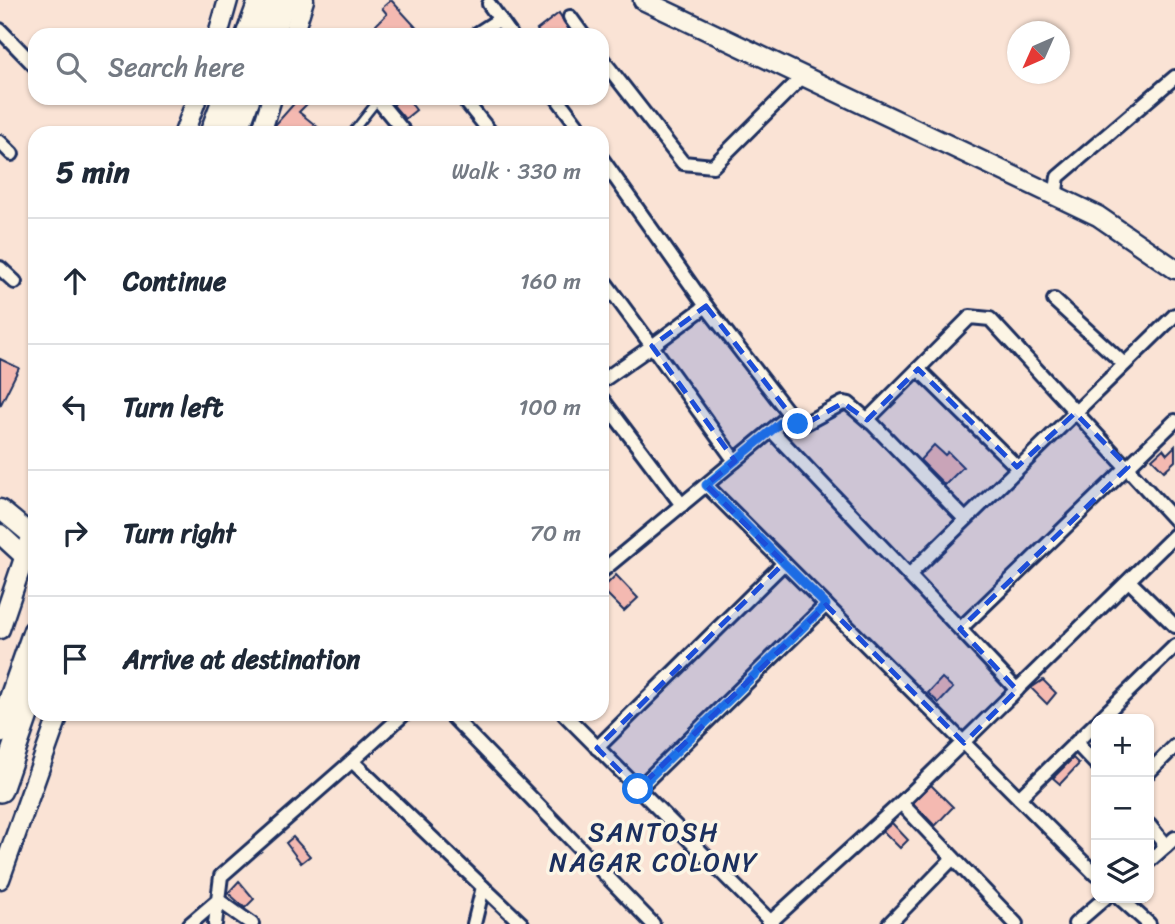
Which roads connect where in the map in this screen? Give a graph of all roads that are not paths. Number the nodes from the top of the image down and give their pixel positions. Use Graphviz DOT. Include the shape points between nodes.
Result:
graph roads {
  1 [pos="228,0"];
  2 [pos="261,0"];
  3 [pos="284,0"];
  4 [pos="304,0"];
  5 [pos="643,0"];
  6 [pos="489,1"];
  7 [pos="570,18"];
  8 [pos="500,19"];
  9 [pos="220,28"];
  10 [pos="251,28"];
  11 [pos="274,28"];
  12 [pos="295,28"];
  13 [pos="486,28"];
  14 [pos="506,28"];
  15 [pos="578,28"];
  16 [pos="0,30"];
  17 [pos="28,59"];
  18 [pos="609,68"];
  19 [pos="1175,77"];
  20 [pos="801,78"];
  21 [pos="194,105"];
  22 [pos="235,105"];
  23 [pos="239,105"];
  24 [pos="243,105"];
  25 [pos="269,105"];
  26 [pos="375,105"];
  27 [pos="384,105"];
  28 [pos="469,105"];
  29 [pos="562,105"];
  30 [pos="187,126"];
  31 [pos="218,126"];
  32 [pos="236,126"];
  33 [pos="255,126"];
  34 [pos="262,126"];
  35 [pos="358,126"];
  36 [pos="400,126"];
  37 [pos="485,126"];
  38 [pos="578,126"];
  39 [pos="0,142"];
  40 [pos="12,154"];
  41 [pos="609,169"];
  42 [pos="1055,198"];
  43 [pos="0,268"];
  44 [pos="1175,269"];
  45 [pos="15,282"];
  46 [pos="609,288"];
  47 [pos="1054,300"];
  48 [pos="706,306"];
  49 [pos="1175,315"];
  50 [pos="652,346"];
  51 [pos="1124,364"];
  52 [pos="918,369"];
  53 [pos="609,376"];
  54 [pos="609,408"];
  55 [pos="1075,413"];
  56 [pos="790,415"];
  57 [pos="1175,421"];
  58 [pos="870,422"];
  59 [pos="772,431"];
  60 [pos="735,461"];
  61 [pos="1017,467"];
  62 [pos="1128,467"];
  63 [pos="706,485"];
  64 [pos="682,505"];
  65 [pos="0,509"];
  66 [pos="965,519"];
  67 [pos="1175,520"];
  68 [pos="28,530"];
  69 [pos="0,534"];
  70 [pos="1175,535"];
  71 [pos="28,557"];
  72 [pos="784,563"];
  73 [pos="28,564"];
  74 [pos="609,565"];
  75 [pos="909,575"];
  76 [pos="1129,581"];
  77 [pos="826,605"];
  78 [pos="1175,625"];
  79 [pos="0,629"];
  80 [pos="960,629"];
  81 [pos="1175,646"];
  82 [pos="28,652"];
  83 [pos="1017,690"];
  84 [pos="28,709"];
  85 [pos="1105,714"];
  86 [pos="57,721"];
  87 [pos="396,721"];
  88 [pos="457,721"];
  89 [pos="571,721"];
  90 [pos="1091,728"];
  91 [pos="0,732"];
  92 [pos="964,743"];
  93 [pos="1076,743"];
  94 [pos="1175,746"];
  95 [pos="597,748"];
  96 [pos="1091,759"];
  97 [pos="352,761"];
  98 [pos="1154,767"];
  99 [pos="638,789"];
  100 [pos="0,790"];
  101 [pos="1019,798"];
  102 [pos="901,803"];
  103 [pos="1154,829"];
  104 [pos="1171,842"];
  105 [pos="1154,857"];
  106 [pos="953,858"];
  107 [pos="1091,870"];
  108 [pos="0,879"];
  109 [pos="483,887"];
  110 [pos="218,900"];
  111 [pos="1099,903"];
  112 [pos="1126,903"];
  113 [pos="770,923"];
  114 [pos="892,923"];
  115 [pos="190,924"];
  116 [pos="215,924"];
  117 [pos="252,924"];
  118 [pos="474,924"];
  119 [pos="522,924"];
  120 [pos="653,924"];
  121 [pos="1016,924"];
  122 [pos="1075,924"];
  123 [pos="1149,924"];
  1 -- 9 [label="street"];
  2 -- 10 [label="highway"];
  3 -- 11 [label="highway"];
  4 -- 12 [label="street"];
  5 -- 20 [label="street"];
  6 -- 8 [label="street"];
  7 -- 15 [label="street"];
  8 -- 13 [label="street"];
  8 -- 14 [label="street"];
  16 -- 17 [label="street"];
  18 -- 20 [label="street" via="683,163 713,166"];
  19 -- 42 [label="street" via="1058,177"];
  20 -- 42 [label="street"];
  21 -- 30 [label="street"];
  22 -- 31 [label="highway"];
  23 -- 32 [label="highway"];
  24 -- 33 [label="street"];
  25 -- 34 [label="street"];
  26 -- 35 [label="lane"];
  27 -- 36 [label="street"];
  28 -- 37 [label="street"];
  29 -- 38 [label="street"];
  39 -- 40 [label="street"];
  41 -- 48 [label="street"];
  42 -- 44 [label="street" via="1098,216"];
  43 -- 45 [label="street"];
  46 -- 50 [label="street"];
  47 -- 51 [label="street"];
  48 -- 50 [label="street"];
  48 -- 56 [label="street"];
  49 -- 51 [label="street"];
  50 -- 53 [label="street"];
  50 -- 60 [label="street"];
  51 -- 55 [label="street"];
  52 -- 55 [label="street" via="970,317 990,319"];
  52 -- 58 [label="street"];
  52 -- 61 [label="street"];
  54 -- 64 [label="street"];
  55 -- 61 [label="street"];
  55 -- 62 [label="street"];
  56 -- 58 [label="street" via="804,424 843,403"];
  56 -- 59 [label="street"];
  57 -- 62 [label="street"];
  58 -- 66 [label="street"];
  59 -- 60 [label="street"];
  59 -- 75 [label="street"];
  60 -- 63 [label="street"];
  61 -- 66 [label="street"];
  62 -- 67 [label="street"];
  62 -- 80 [label="street"];
  63 -- 64 [label="street"];
  63 -- 72 [label="street"];
  64 -- 74 [label="street"];
  65 -- 68 [label="street"];
  66 -- 75 [label="street"];
  69 -- 71 [label="street"];
  70 -- 76 [label="street"];
  72 -- 77 [label="street"];
  72 -- 95 [label="street"];
  73 -- 79 [label="street"];
  75 -- 80 [label="street"];
  76 -- 78 [label="street"];
  76 -- 83 [label="street"];
  77 -- 92 [label="street"];
  77 -- 99 [label="street"];
  80 -- 83 [label="street"];
  81 -- 85 [label="street"];
  82 -- 91 [label="highway"];
  83 -- 92 [label="street"];
  84 -- 100 [label="highway"];
  86 -- 108 [label="street"];
  87 -- 97 [label="street"];
  88 -- 120 [label="street"];
  89 -- 95 [label="street"];
  90 -- 93 [label="street"];
  92 -- 101 [label="street"];
  92 -- 102 [label="street"];
  93 -- 96 [label="street"];
  93 -- 101 [label="street"];
  94 -- 98 [label="street"];
  95 -- 99 [label="street"];
  97 -- 109 [label="street"];
  97 -- 110 [label="street" via="221,876"];
  99 -- 113 [label="street"];
  101 -- 107 [label="street"];
  102 -- 106 [label="street"];
  102 -- 113 [label="street"];
  103 -- 104 [label="street"];
  104 -- 105 [label="street"];
  106 -- 114 [label="street"];
  106 -- 121 [label="street"];
  109 -- 118 [label="street"];
  109 -- 119 [label="street"];
  110 -- 115 [label="street"];
  110 -- 116 [label="street"];
  110 -- 117 [label="street"];
  111 -- 122 [label="street"];
  112 -- 123 [label="street"];
}
